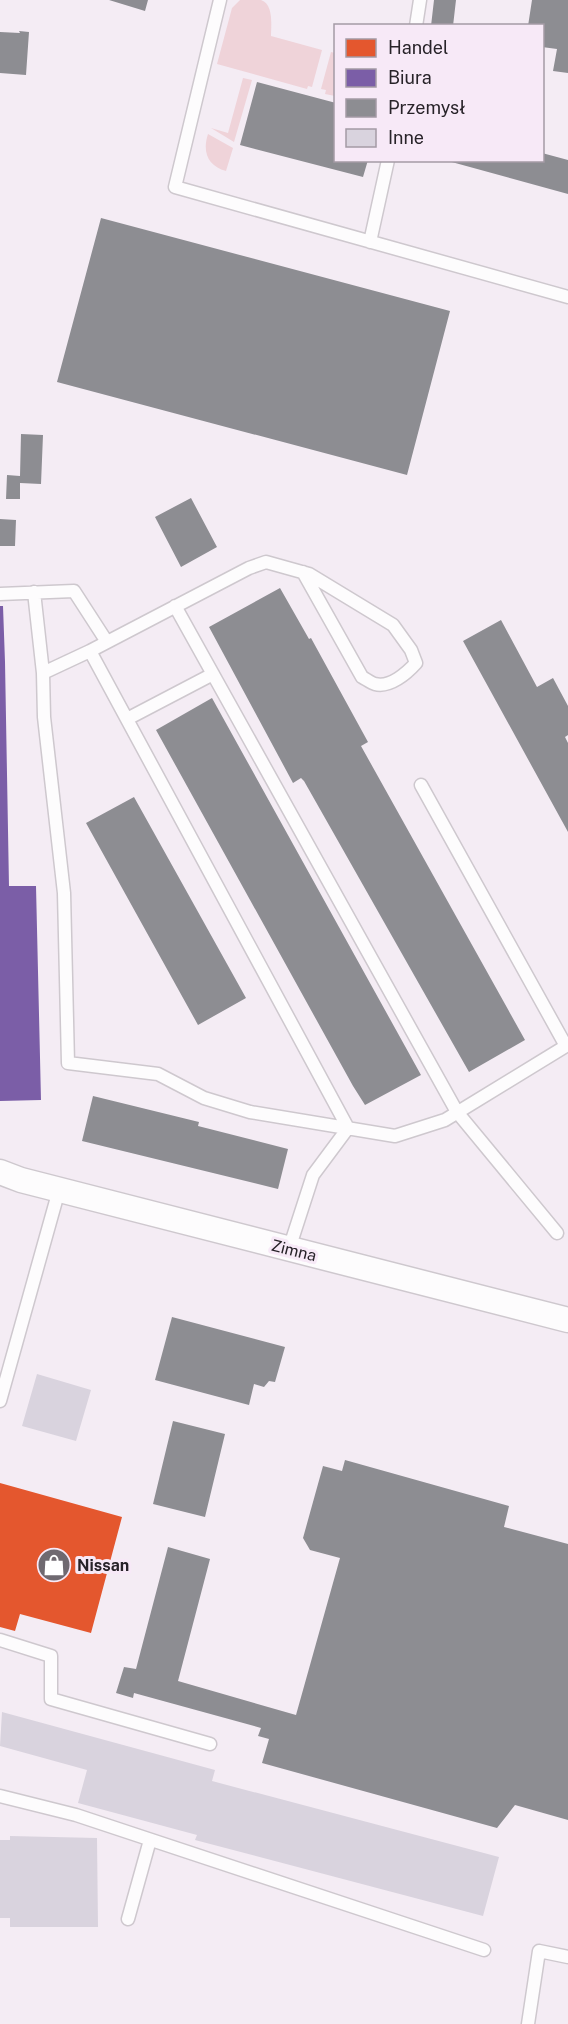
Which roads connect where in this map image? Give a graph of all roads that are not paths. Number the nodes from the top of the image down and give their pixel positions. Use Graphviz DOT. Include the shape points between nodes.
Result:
graph roads {
  1 [pos="220,0"];
  2 [pos="420,0"];
  3 [pos="416,24"];
  4 [pos="388,162"];
  5 [pos="370,242"];
  6 [pos="568,297"];
  7 [pos="303,572"];
  8 [pos="34,592"];
  9 [pos="0,594"];
  10 [pos="175,606"];
  11 [pos="107,642"];
  12 [pos="90,651"];
  13 [pos="43,673"];
  14 [pos="213,674"];
  15 [pos="127,718"];
  16 [pos="421,785"];
  17 [pos="457,1112"];
  18 [pos="348,1128"];
  19 [pos="7,1178"];
  20 [pos="59,1190"];
  21 [pos="557,1233"];
  22 [pos="289,1249"];
  23 [pos="568,1320"];
  24 [pos="0,1401"];
  25 [pos="0,1640"];
  26 [pos="210,1744"];
  27 [pos="0,1796"];
  28 [pos="150,1840"];
  29 [pos="128,1919"];
  30 [pos="484,1950"];
  31 [pos="568,1957"];
  32 [pos="528,2024"];
  1 -- 5 [label="lane" via="175,187"];
  2 -- 3 [label="lane"];
  4 -- 5 [label="lane"];
  5 -- 6 [label="lane"];
  7 -- 7 [label="lane" via="393,625 416,663 408,673 393,682 376,685 362,677"];
  7 -- 10 [label="lane" via="266,562"];
  8 -- 9 [label="lane"];
  8 -- 11 [label="lane" via="74,591"];
  8 -- 13 [label="lane"];
  10 -- 11 [label="lane"];
  10 -- 14 [label="lane"];
  11 -- 12 [label="lane"];
  12 -- 13 [label="lane"];
  12 -- 15 [label="lane"];
  13 -- 18 [label="lane" via="44,717 64,893 68,1063 158,1074 204,1098 250,1112"];
  14 -- 15 [label="lane"];
  14 -- 17 [label="lane"];
  15 -- 18 [label="lane"];
  16 -- 17 [label="lane" via="566,1046"];
  17 -- 18 [label="lane" via="445,1120 395,1136"];
  17 -- 21 [label="lane"];
  18 -- 22 [label="lane" via="313,1175"];
  19 -- 20 [label="street, Zimna"];
  20 -- 22 [label="street, Zimna"];
  20 -- 24 [label="lane"];
  22 -- 23 [label="street, Zimna"];
  25 -- 26 [label="lane" via="51,1656 51,1699"];
  27 -- 28 [label="lane" via="76,1815"];
  28 -- 29 [label="lane"];
  28 -- 30 [label="lane"];
  31 -- 32 [label="lane" via="539,1952"];
}
